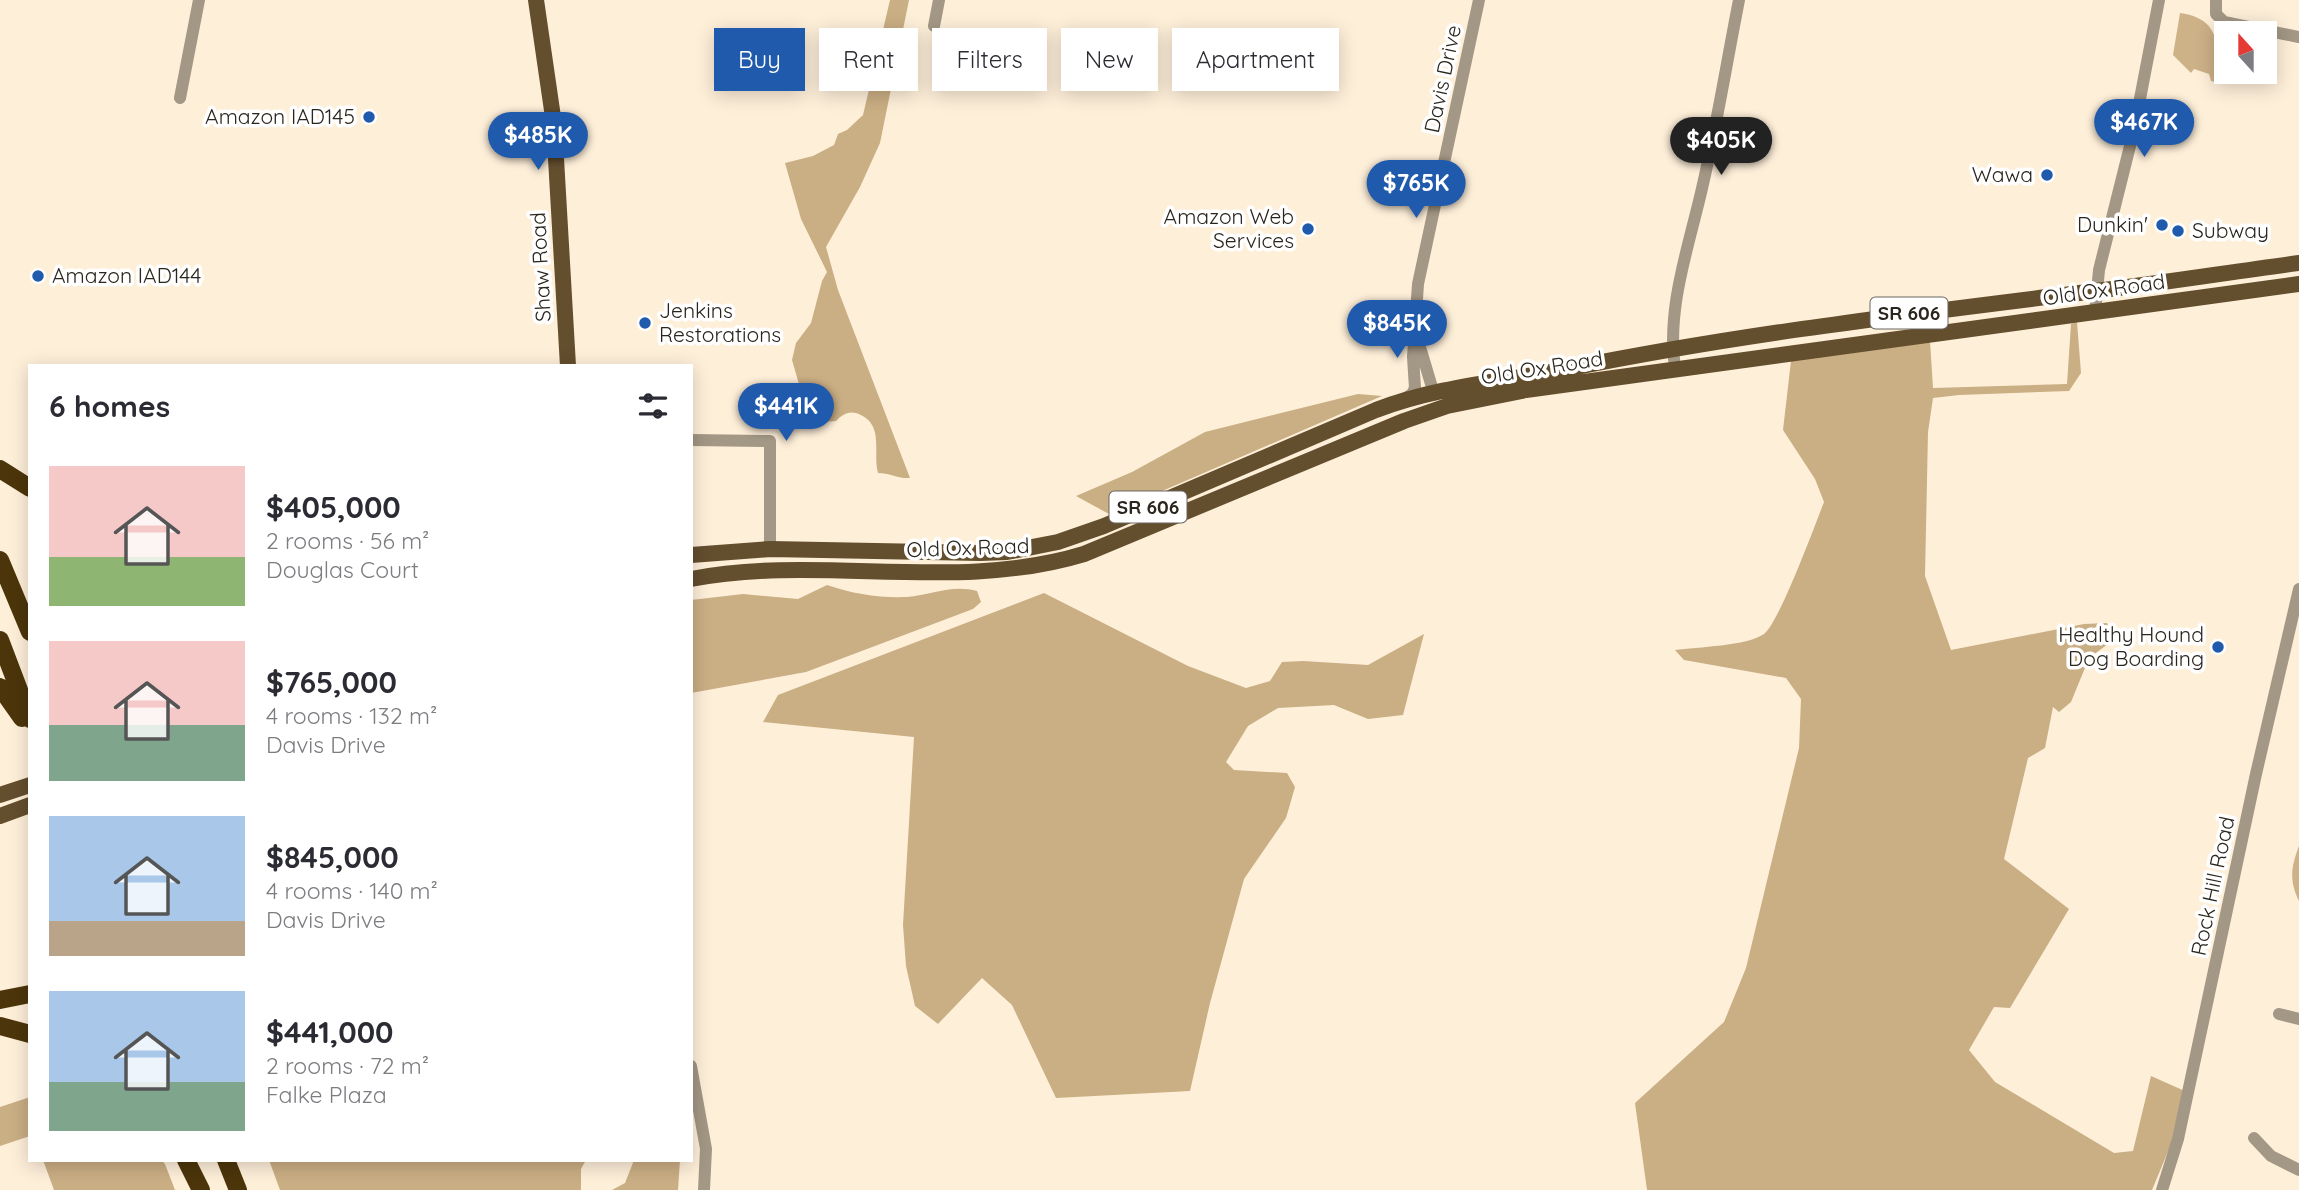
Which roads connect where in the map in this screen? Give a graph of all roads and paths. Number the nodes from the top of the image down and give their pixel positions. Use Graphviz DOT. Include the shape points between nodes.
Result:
graph roads {
  1 [pos="199,0"];
  2 [pos="536,0"];
  3 [pos="939,0"];
  4 [pos="1479,0"];
  5 [pos="1739,0"];
  6 [pos="2159,0"];
  7 [pos="2216,0"];
  8 [pos="934,26"];
  9 [pos="2299,37"];
  10 [pos="180,98"];
  11 [pos="2299,263"];
  12 [pos="2299,284"];
  13 [pos="2096,291"];
  14 [pos="2095,313"];
  15 [pos="1415,331"];
  16 [pos="1672,349"];
  17 [pos="568,364"];
  18 [pos="1675,368"];
  19 [pos="1434,394"];
  20 [pos="1401,401"];
  21 [pos="1415,417"];
  22 [pos="693,440"];
  23 [pos="0,469"];
  24 [pos="28,487"];
  25 [pos="770,549"];
  26 [pos="693,555"];
  27 [pos="0,560"];
  28 [pos="693,579"];
  29 [pos="2299,589"];
  30 [pos="28,627"];
  31 [pos="0,640"];
  32 [pos="0,687"];
  33 [pos="28,714"];
  34 [pos="28,725"];
  35 [pos="25,786"];
  36 [pos="0,795"];
  37 [pos="28,805"];
  38 [pos="0,816"];
  39 [pos="28,994"];
  40 [pos="0,1000"];
  41 [pos="2279,1014"];
  42 [pos="2299,1019"];
  43 [pos="0,1026"];
  44 [pos="28,1033"];
  45 [pos="693,1077"];
  46 [pos="2254,1138"];
  47 [pos="188,1162"];
  48 [pos="193,1162"];
  49 [pos="227,1162"];
  50 [pos="239,1162"];
  51 [pos="2299,1170"];
  52 [pos="202,1190"];
  53 [pos="237,1190"];
  54 [pos="245,1190"];
  55 [pos="704,1190"];
  56 [pos="2162,1190"];
  1 -- 10 [label="street"];
  2 -- 17 [label="main road, Shaw Road" via="554,124"];
  3 -- 8 [label="street"];
  4 -- 15 [label="street, Davis Drive" via="1418,284"];
  5 -- 16 [label="street" via="1680,280"];
  6 -- 13 [label="street"];
  7 -- 9 [label="street" via="2216,14 2224,22"];
  11 -- 13 [label="main road, Old Ox Road / SR 606"];
  12 -- 14 [label="main road, Old Ox Road / SR 606"];
  13 -- 14 [label="street"];
  13 -- 16 [label="main road, Old Ox Road / SR 606"];
  14 -- 18 [label="main road, Old Ox Road / SR 606"];
  15 -- 19 [label="street, Davis Drive"];
  15 -- 20 [label="street, Davis Drive" via="1415,388"];
  16 -- 18 [label="street"];
  16 -- 19 [label="main road, Old Ox Road / SR 606"];
  18 -- 21 [label="main road, Old Ox Road / SR 606" via="1493,396"];
  19 -- 20 [label="main road, Old Ox Road / SR 606"];
  19 -- 21 [label="main road" via="1427,408"];
  20 -- 25 [label="main road, Old Ox Road / SR 606" via="1058,542 980,553"];
  21 -- 28 [label="main road, Old Ox Road / SR 606" via="1052,564 954,573 775,570"];
  22 -- 25 [label="street" via="770,441"];
  23 -- 24 [label="highway"];
  25 -- 26 [label="main road, Old Ox Road / SR 606"];
  27 -- 30 [label="highway"];
  29 -- 56 [label="street, Rock Hill Road" via="2178,1139"];
  31 -- 33 [label="highway"];
  32 -- 34 [label="highway"];
  35 -- 36 [label="main road"];
  37 -- 38 [label="main road"];
  39 -- 40 [label="highway"];
  41 -- 42 [label="street"];
  43 -- 44 [label="highway"];
  45 -- 55 [label="street" via="706,1149"];
  46 -- 51 [label="street" via="2271,1156"];
  47 -- 52 [label="highway"];
  48 -- 52 [label="highway"];
  49 -- 53 [label="highway"];
  50 -- 54 [label="highway"];
}
